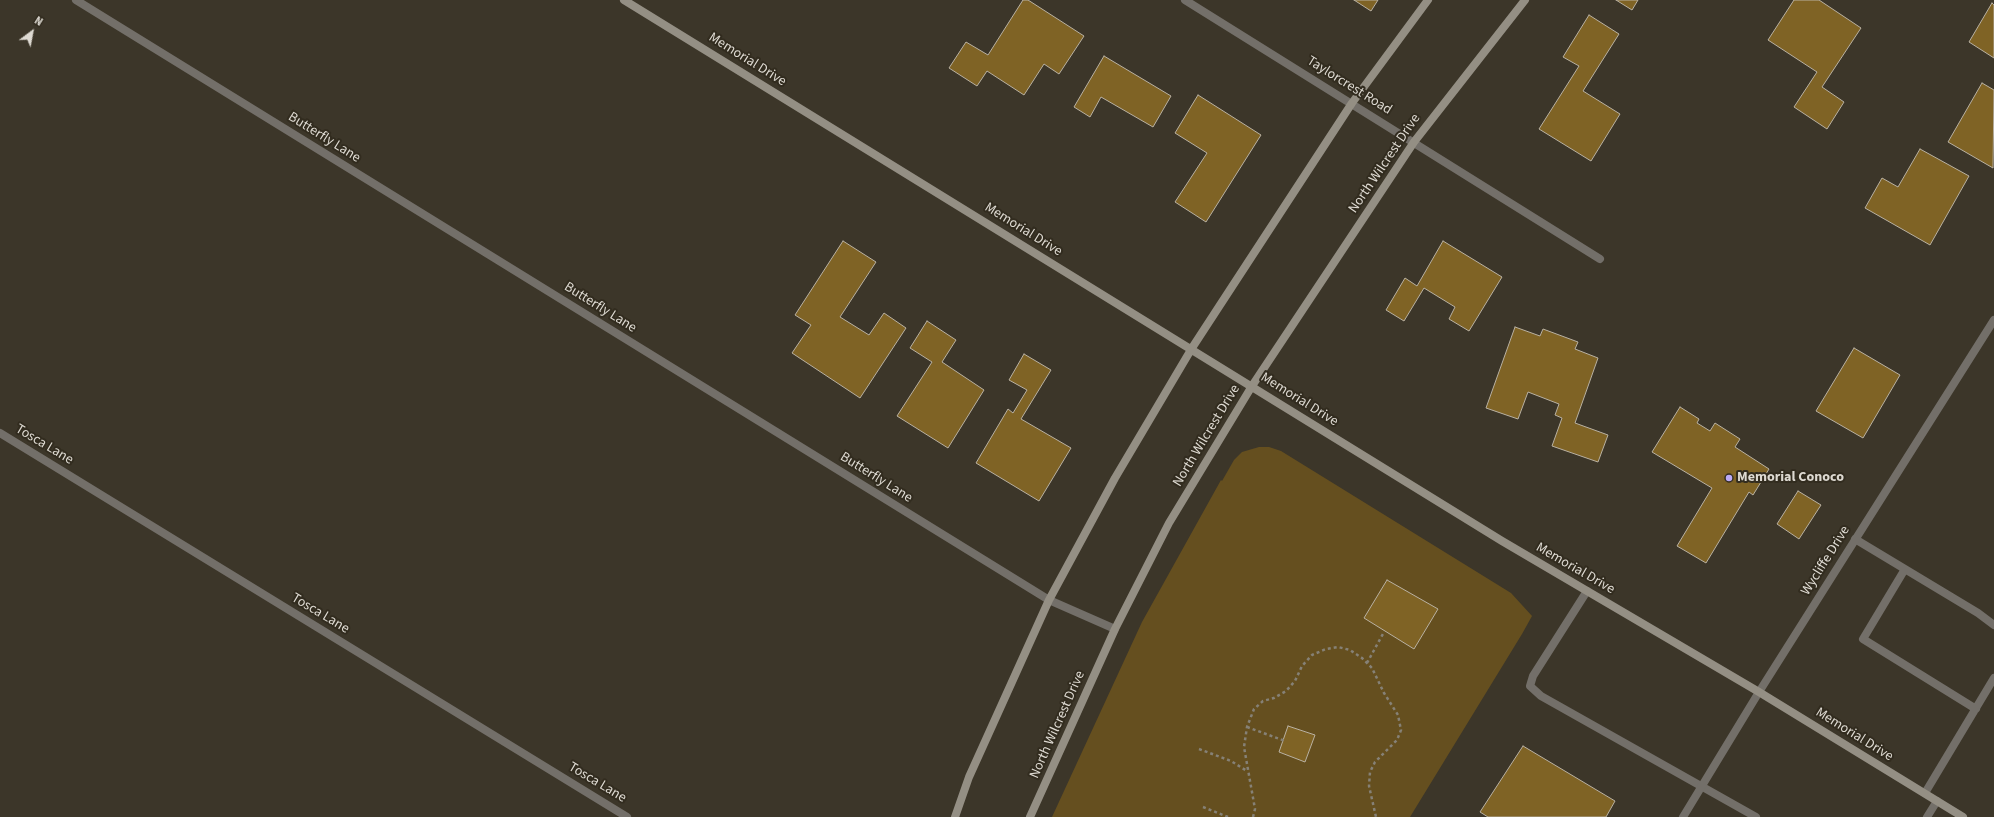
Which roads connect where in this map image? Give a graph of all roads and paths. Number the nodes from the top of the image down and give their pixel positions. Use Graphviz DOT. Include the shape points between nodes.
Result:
graph roads {
  1 [pos="76,0"];
  2 [pos="624,0"];
  3 [pos="1185,0"];
  4 [pos="1428,0"];
  5 [pos="1525,0"];
  6 [pos="1352,103"];
  7 [pos="1414,142"];
  8 [pos="1600,259"];
  9 [pos="1994,320"];
  10 [pos="1192,348"];
  11 [pos="1252,386"];
  12 [pos="0,433"];
  13 [pos="1855,539"];
  14 [pos="1905,569"];
  15 [pos="1587,590"];
  16 [pos="1050,600"];
  17 [pos="1994,625"];
  18 [pos="1115,629"];
  19 [pos="1384,632"];
  20 [pos="1367,663"];
  21 [pos="1994,678"];
  22 [pos="1759,692"];
  23 [pos="1976,709"];
  24 [pos="1247,727"];
  25 [pos="1285,741"];
  26 [pos="1199,749"];
  27 [pos="1247,771"];
  28 [pos="1702,786"];
  29 [pos="1925,794"];
  30 [pos="1937,801"];
  31 [pos="1203,807"];
  32 [pos="1753,816"];
  33 [pos="627,817"];
  34 [pos="955,817"];
  35 [pos="1030,817"];
  36 [pos="1228,817"];
  37 [pos="1253,817"];
  38 [pos="1376,817"];
  39 [pos="1683,817"];
  40 [pos="1927,817"];
  41 [pos="1963,817"];
  1 -- 16 [label="street, Butterfly Lane"];
  2 -- 10 [label="main road, Memorial Drive"];
  3 -- 6 [label="street, Taylorcrest Road"];
  4 -- 6 [label="main road"];
  5 -- 7 [label="main road, North Wilcrest Drive"];
  6 -- 7 [label="street, Taylorcrest Road"];
  6 -- 10 [label="main road"];
  7 -- 8 [label="street, Taylorcrest Road"];
  7 -- 11 [label="main road, North Wilcrest Drive"];
  9 -- 13 [label="street, Wycliffe Drive"];
  10 -- 11 [label="main road, Memorial Drive"];
  10 -- 16 [label="main road" via="1115,478"];
  11 -- 15 [label="main road, Memorial Drive" via="1502,541"];
  11 -- 18 [label="main road, North Wilcrest Drive" via="1169,523"];
  12 -- 33 [label="street, Tosca Lane"];
  13 -- 14 [label="street"];
  13 -- 22 [label="street, Wycliffe Drive"];
  14 -- 17 [label="street"];
  14 -- 23 [label="street" via="1863,639"];
  15 -- 22 [label="main road, Memorial Drive"];
  15 -- 28 [label="street" via="1533,676 1530,686 1540,696"];
  16 -- 18 [label="street, Butterfly Lane"];
  16 -- 34 [label="main road" via="969,777"];
  18 -- 35 [label="main road, North Wilcrest Drive"];
  19 -- 20 [label="path"];
  20 -- 24 [label="path" via="1350,650 1338,647 1326,648 1312,655 1286,691 1263,701 1254,709"];
  20 -- 38 [label="path" via="1398,715 1400,730 1397,740 1375,762 1370,772 1369,786"];
  21 -- 23 [label="street"];
  22 -- 28 [label="street, Wycliffe Drive"];
  22 -- 29 [label="main road, Memorial Drive"];
  23 -- 29 [label="street"];
  24 -- 25 [label="path"];
  24 -- 27 [label="path" via="1244,747"];
  26 -- 27 [label="path" via="1231,761"];
  27 -- 37 [label="path" via="1255,809"];
  28 -- 32 [label="street"];
  28 -- 39 [label="street, Wycliffe Drive"];
  29 -- 30 [label="main road, Memorial Drive"];
  30 -- 40 [label="street"];
  30 -- 41 [label="main road, Memorial Drive"];
  31 -- 36 [label="path"];
}
